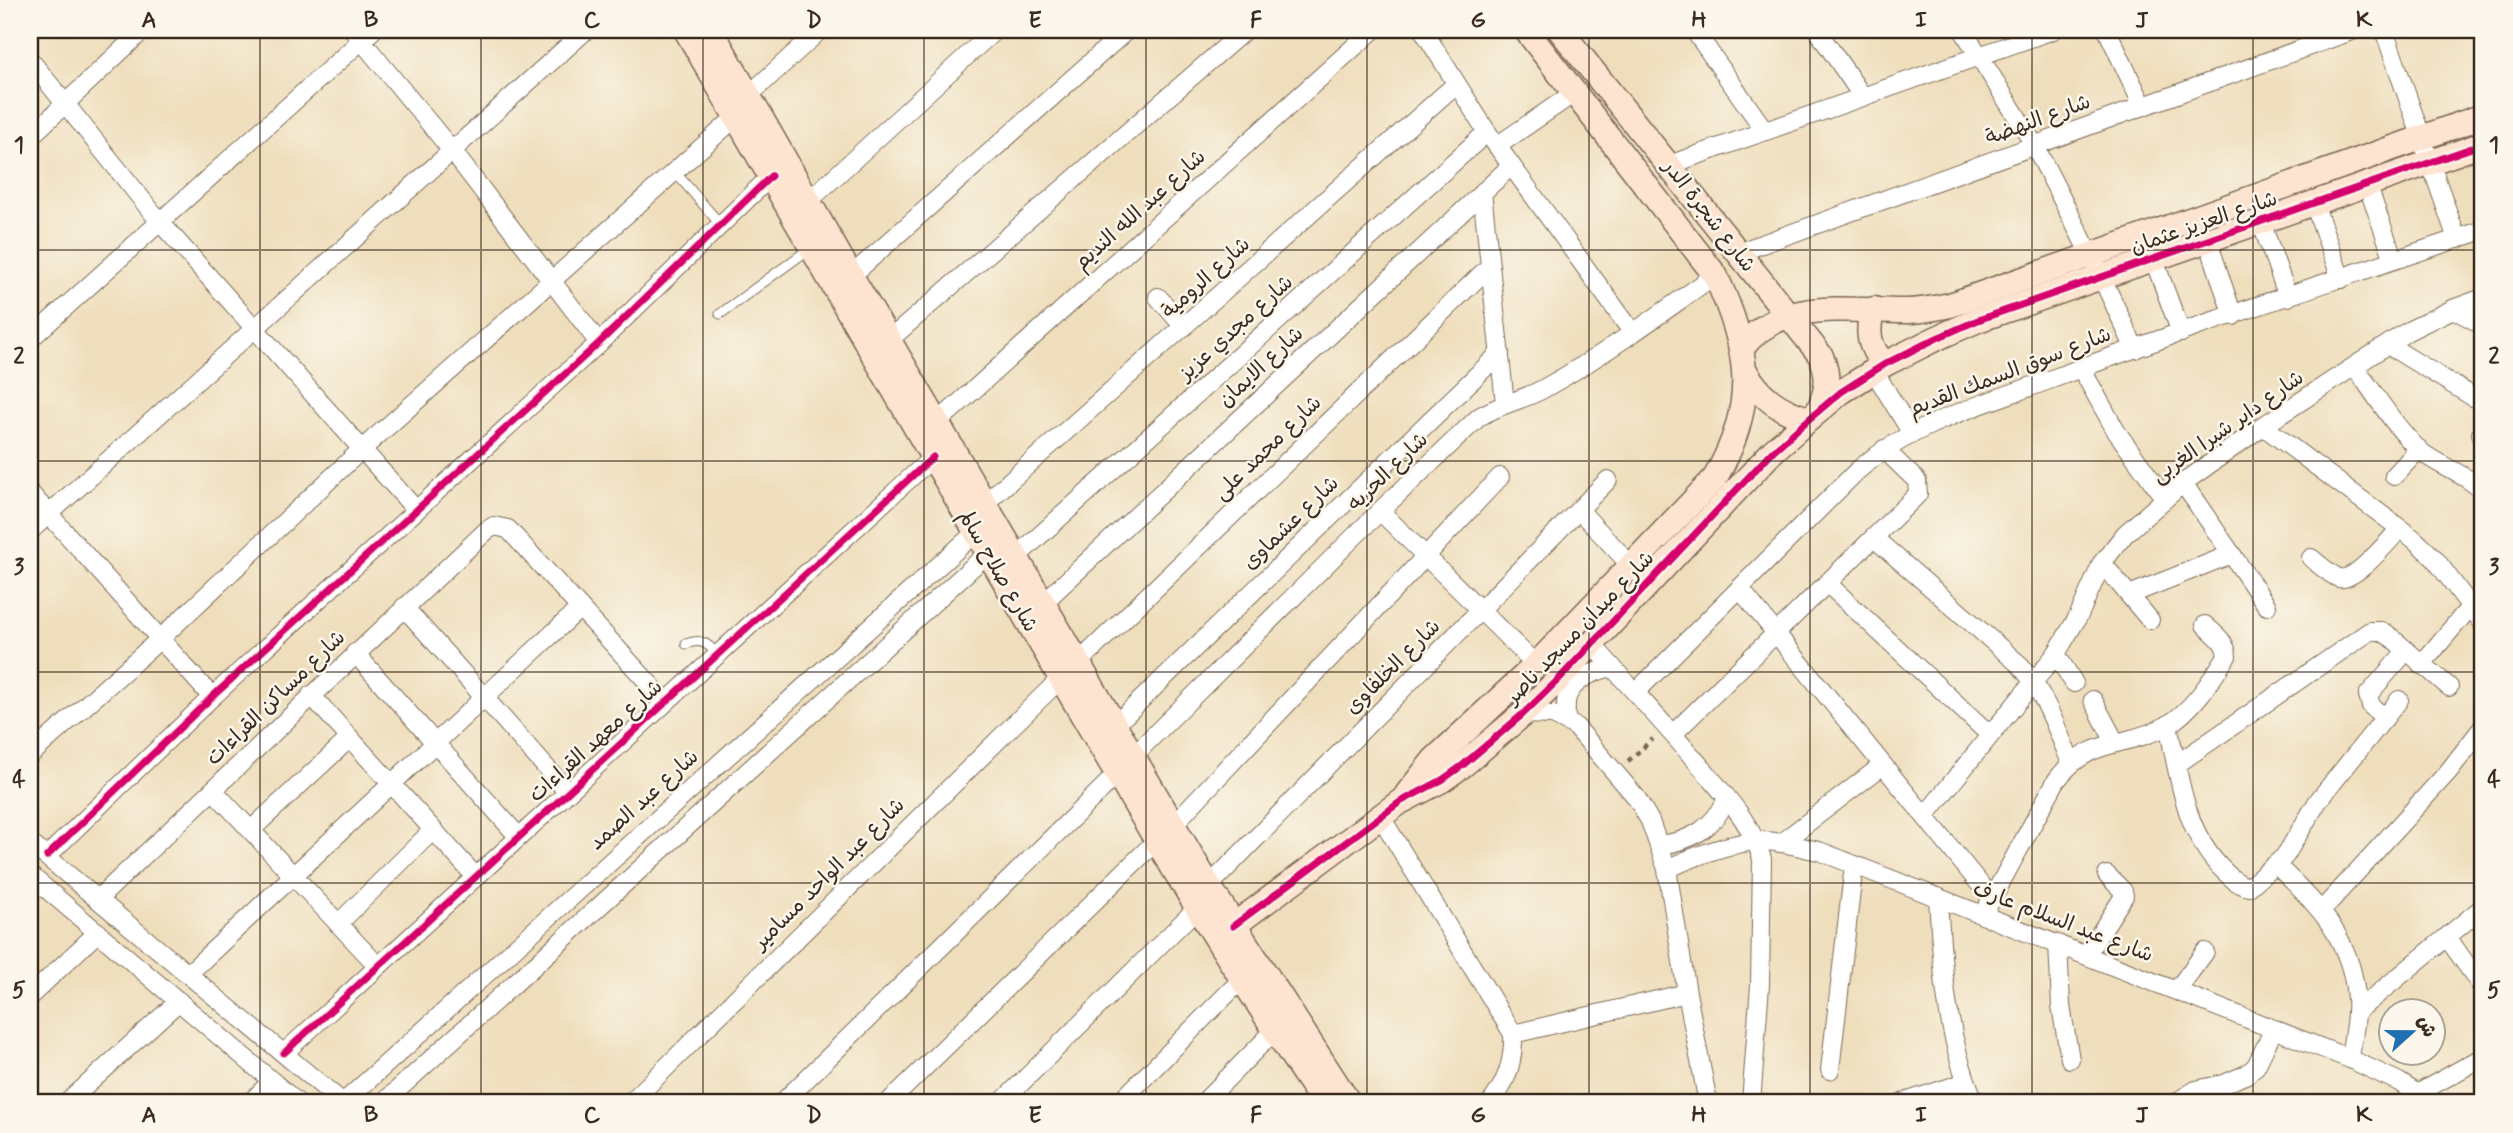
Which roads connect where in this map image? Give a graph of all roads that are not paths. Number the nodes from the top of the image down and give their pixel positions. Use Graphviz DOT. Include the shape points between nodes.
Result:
graph roads {
  1 [pos="143,30"];
  2 [pos="586,30"];
  3 [pos="686,30"];
  4 [pos="711,30"];
  5 [pos="820,30"];
  6 [pos="995,30"];
  7 [pos="1127,30"];
  8 [pos="1245,30"];
  9 [pos="1373,30"];
  10 [pos="1423,30"];
  11 [pos="1526,30"];
  12 [pos="1560,30"];
  13 [pos="1694,30"];
  14 [pos="1817,30"];
  15 [pos="1963,30"];
  16 [pos="2053,30"];
  17 [pos="2107,30"];
  18 [pos="2354,30"];
  19 [pos="2384,30"];
  20 [pos="362,33"];
  21 [pos="1979,56"];
  22 [pos="30,60"];
  23 [pos="1456,84"];
  24 [pos="1574,93"];
  25 [pos="1863,97"];
  26 [pos="66,103"];
  27 [pos="2143,106"];
  28 [pos="742,107"];
  29 [pos="2483,116"];
  30 [pos="1765,131"];
  31 [pos="30,137"];
  32 [pos="2422,137"];
  33 [pos="1492,139"];
  34 [pos="2483,144"];
  35 [pos="2035,146"];
  36 [pos="453,152"];
  37 [pos="2431,162"];
  38 [pos="1669,165"];
  39 [pos="1511,166"];
  40 [pos="674,172"];
  41 [pos="771,176"];
  42 [pos="2367,184"];
  43 [pos="1482,192"];
  44 [pos="2314,203"];
  45 [pos="801,208"];
  46 [pos="160,222"];
  47 [pos="2260,222"];
  48 [pos="721,225"];
  49 [pos="2483,230"];
  50 [pos="2458,239"];
  51 [pos="2208,241"];
  52 [pos="812,248"];
  53 [pos="1737,253"];
  54 [pos="2091,255"];
  55 [pos="2154,260"];
  56 [pos="2394,260"];
  57 [pos="1490,266"];
  58 [pos="1715,275"];
  59 [pos="851,276"];
  60 [pos="2102,278"];
  61 [pos="2341,279"];
  62 [pos="551,282"];
  63 [pos="2288,296"];
  64 [pos="1158,297"];
  65 [pos="2483,298"];
  66 [pos="1874,309"];
  67 [pos="2453,309"];
  68 [pos="720,314"];
  69 [pos="1788,316"];
  70 [pos="2233,316"];
  71 [pos="2483,325"];
  72 [pos="1184,327"];
  73 [pos="254,330"];
  74 [pos="1633,333"];
  75 [pos="2181,333"];
  76 [pos="1937,338"];
  77 [pos="30,339"];
  78 [pos="888,341"];
  79 [pos="599,343"];
  80 [pos="2388,345"];
  81 [pos="2135,349"];
  82 [pos="1500,353"];
  83 [pos="1743,359"];
  84 [pos="2355,367"];
  85 [pos="1880,368"];
  86 [pos="2081,368"];
  87 [pos="1505,403"];
  88 [pos="2483,403"];
  89 [pos="1813,415"];
  90 [pos="937,423"];
  91 [pos="2263,426"];
  92 [pos="2483,428"];
  93 [pos="1911,432"];
  94 [pos="2483,440"];
  95 [pos="1884,449"];
  96 [pos="2419,449"];
  97 [pos="361,450"];
  98 [pos="933,457"];
  99 [pos="1500,477"];
  100 [pos="2394,477"];
  101 [pos="1608,480"];
  102 [pos="2183,483"];
  103 [pos="2483,492"];
  104 [pos="30,493"];
  105 [pos="2165,499"];
  106 [pos="984,504"];
  107 [pos="416,510"];
  108 [pos="1579,510"];
  109 [pos="1380,511"];
  110 [pos="48,515"];
  111 [pos="2400,529"];
  112 [pos="30,531"];
  113 [pos="975,532"];
  114 [pos="1874,538"];
  115 [pos="988,554"];
  116 [pos="2232,554"];
  117 [pos="1425,555"];
  118 [pos="1016,557"];
  119 [pos="2311,558"];
  120 [pos="2102,563"];
  121 [pos="1640,574"];
  122 [pos="1828,584"];
  123 [pos="1740,589"];
  124 [pos="2129,596"];
  125 [pos="1043,603"];
  126 [pos="2267,606"];
  127 [pos="404,607"];
  128 [pos="2470,607"];
  129 [pos="580,608"];
  130 [pos="1480,611"];
  131 [pos="2150,620"];
  132 [pos="2483,623"];
  133 [pos="2205,625"];
  134 [pos="1777,634"];
  135 [pos="160,639"];
  136 [pos="1591,643"];
  137 [pos="687,644"];
  138 [pos="2406,651"];
  139 [pos="355,653"];
  140 [pos="718,654"];
  141 [pos="2056,654"];
  142 [pos="1536,665"];
  143 [pos="2421,665"];
  144 [pos="1612,667"];
  145 [pos="1069,670"];
  146 [pos="2034,681"];
  147 [pos="2074,683"];
  148 [pos="2449,687"];
  149 [pos="1636,692"];
  150 [pos="311,695"];
  151 [pos="212,697"];
  152 [pos="483,697"];
  153 [pos="2093,700"];
  154 [pos="2399,700"];
  155 [pos="665,701"];
  156 [pos="1523,714"];
  157 [pos="2385,718"];
  158 [pos="1566,720"];
  159 [pos="2168,724"];
  160 [pos="1115,725"];
  161 [pos="2483,727"];
  162 [pos="1670,730"];
  163 [pos="1990,735"];
  164 [pos="350,738"];
  165 [pos="435,742"];
  166 [pos="2115,742"];
  167 [pos="30,755"];
  168 [pos="2071,763"];
  169 [pos="2177,764"];
  170 [pos="1125,765"];
  171 [pos="1883,765"];
  172 [pos="391,783"];
  173 [pos="213,790"];
  174 [pos="567,791"];
  175 [pos="1727,799"];
  176 [pos="1400,802"];
  177 [pos="1925,816"];
  178 [pos="1381,817"];
  179 [pos="251,830"];
  180 [pos="433,830"];
  181 [pos="1165,832"];
  182 [pos="518,836"];
  183 [pos="1757,841"];
  184 [pos="30,842"];
  185 [pos="1781,843"];
  186 [pos="1660,845"];
  187 [pos="47,856"];
  188 [pos="1854,865"];
  189 [pos="2276,865"];
  190 [pos="1667,869"];
  191 [pos="292,874"];
  192 [pos="30,875"];
  193 [pos="2107,875"];
  194 [pos="475,876"];
  195 [pos="1209,886"];
  196 [pos="1938,897"];
  197 [pos="98,899"];
  198 [pos="1992,899"];
  199 [pos="2483,907"];
  200 [pos="1197,908"];
  201 [pos="2322,911"];
  202 [pos="1983,915"];
  203 [pos="338,923"];
  204 [pos="1233,926"];
  205 [pos="99,932"];
  206 [pos="2447,937"];
  207 [pos="2058,944"];
  208 [pos="2205,952"];
  209 [pos="2086,955"];
  210 [pos="377,965"];
  211 [pos="189,973"];
  212 [pos="1242,979"];
  213 [pos="2483,988"];
  214 [pos="2177,990"];
  215 [pos="1687,993"];
  216 [pos="30,996"];
  217 [pos="179,1001"];
  218 [pos="2356,1013"];
  219 [pos="2274,1029"];
  220 [pos="1275,1030"];
  221 [pos="1513,1034"];
  222 [pos="284,1053"];
  223 [pos="2483,1057"];
  224 [pos="2070,1059"];
  225 [pos="2350,1059"];
  226 [pos="1830,1070"];
  227 [pos="272,1081"];
  228 [pos="1966,1082"];
  229 [pos="1501,1098"];
  230 [pos="2425,1098"];
  231 [pos="67,1103"];
  232 [pos="250,1103"];
  233 [pos="298,1103"];
  234 [pos="343,1103"];
  235 [pos="383,1103"];
  236 [pos="630,1103"];
  237 [pos="782,1103"];
  238 [pos="888,1103"];
  239 [pos="1002,1103"];
  240 [pos="1119,1103"];
  241 [pos="1203,1103"];
  242 [pos="1324,1103"];
  243 [pos="1349,1103"];
  244 [pos="1708,1103"];
  245 [pos="1751,1103"];
  246 [pos="1902,1103"];
  247 [pos="1975,1103"];
  248 [pos="2175,1103"];
  1 -- 26 [label="street"];
  2 -- 36 [label="street"];
  3 -- 28 [label="street, شارع صلاح سالم"];
  4 -- 28 [label="street, شارع صلاح سالم"];
  5 -- 28 [label="street"];
  6 -- 45 [label="street"];
  7 -- 59 [label="street"];
  8 -- 78 [label="street"];
  9 -- 90 [label="street, شارع عبد الله النديم"];
  10 -- 23 [label="street"];
  11 -- 24 [label="street, شارع شجرة الدر"];
  12 -- 38 [label="street, شارع شجرة الدر"];
  13 -- 30 [label="street"];
  14 -- 25 [label="street"];
  15 -- 21 [label="street"];
  16 -- 21 [label="street"];
  17 -- 27 [label="street"];
  18 -- 27 [label="street, شارع النهضة"];
  19 -- 32 [label="street"];
  20 -- 36 [label="street"];
  20 -- 46 [label="street"];
  21 -- 25 [label="street"];
  21 -- 35 [label="street"];
  22 -- 26 [label="street"];
  23 -- 33 [label="street"];
  23 -- 72 [label="street, شارع الرومية"];
  24 -- 33 [label="street, شارع مجدي عزيز"];
  24 -- 58 [label="street, شارع شجرة الدر"];
  25 -- 30 [label="street"];
  26 -- 31 [label="street"];
  26 -- 46 [label="street"];
  27 -- 35 [label="street, شارع النهضة"];
  28 -- 40 [label="street"];
  28 -- 41 [label="street, شارع صلاح سالم"];
  28 -- 45 [label="street, شارع صلاح سالم"];
  29 -- 32 [label="street, شارع العزيز عثمان"];
  30 -- 38 [label="street"];
  32 -- 37 [label="street"];
  32 -- 54 [label="street, شارع العزيز عثمان"];
  33 -- 39 [label="street"];
  33 -- 118 [label="street, شارع مجدي عزيز"];
  34 -- 37 [label="street, شارع العزيز عثمان"];
  35 -- 53 [label="street, شارع النهضة"];
  35 -- 54 [label="street"];
  36 -- 62 [label="street"];
  36 -- 73 [label="street"];
  37 -- 42 [label="street, شارع العزيز عثمان"];
  37 -- 50 [label="street"];
  38 -- 53 [label="street, شارع شجرة الدر"];
  39 -- 43 [label="street, شارع الايمان"];
  39 -- 74 [label="street"];
  40 -- 48 [label="lane"];
  40 -- 62 [label="street"];
  41 -- 45 [label="street, شارع صلاح سالم"];
  41 -- 48 [label="street"];
  42 -- 44 [label="street, شارع العزيز عثمان"];
  42 -- 56 [label="street"];
  43 -- 57 [label="street"];
  43 -- 125 [label="street, شارع الايمان"];
  44 -- 47 [label="street, شارع العزيز عثمان"];
  44 -- 61 [label="street"];
  45 -- 52 [label="street, شارع صلاح سالم"];
  45 -- 59 [label="street, شارع صلاح سالم"];
  46 -- 73 [label="street"];
  46 -- 77 [label="street"];
  47 -- 51 [label="street, شارع العزيز عثمان"];
  47 -- 63 [label="street"];
  48 -- 79 [label="street"];
  49 -- 50 [label="street, شارع سوق السمك القديم"];
  50 -- 56 [label="street, شارع سوق السمك القديم"];
  51 -- 55 [label="street, شارع العزيز عثمان"];
  51 -- 70 [label="street"];
  52 -- 68 [label="lane"];
  52 -- 98 [label="street, شارع صلاح سالم"];
  53 -- 69 [label="street, شارع شجرة الدر"];
  54 -- 60 [label="street"];
  54 -- 66 [label="street, شارع العزيز عثمان" via="1950,305 1916,311"];
  55 -- 60 [label="street, شارع العزيز عثمان"];
  55 -- 75 [label="street"];
  56 -- 61 [label="street, شارع سوق السمك القديم"];
  57 -- 82 [label="street"];
  57 -- 145 [label="street, شارع محمد على"];
  58 -- 74 [label="street, شارع الحريه"];
  58 -- 83 [label="street, شارع شجرة الدر" via="1730,306"];
  59 -- 78 [label="street, شارع صلاح سالم"];
  60 -- 76 [label="street, شارع العزيز عثمان"];
  60 -- 81 [label="street"];
  61 -- 63 [label="street, شارع سوق السمك القديم"];
  62 -- 79 [label="street"];
  62 -- 97 [label="street"];
  63 -- 70 [label="street, شارع سوق السمك القديم"];
  64 -- 72 [label="street"];
  65 -- 67 [label="street, شارع داير شبرا الغربى"];
  66 -- 69 [label="street, شارع العزيز عثمان"];
  66 -- 85 [label="street" via="1870,339"];
  67 -- 71 [label="street"];
  67 -- 80 [label="street, شارع داير شبرا الغربى"];
  69 -- 83 [label="street" via="1761,327"];
  69 -- 89 [label="street, شارع شجرة الدر" via="1825,365 1827,385"];
  70 -- 75 [label="street, شارع سوق السمك القديم"];
  72 -- 106 [label="street, شارع الرومية"];
  73 -- 97 [label="street"];
  73 -- 110 [label="street"];
  74 -- 87 [label="street, شارع الحريه" via="1544,388"];
  75 -- 81 [label="street, شارع سوق السمك القديم"];
  76 -- 85 [label="street, شارع ميدان مسجد ناصر"];
  78 -- 90 [label="street, شارع صلاح سالم"];
  79 -- 107 [label="street"];
  80 -- 84 [label="street, شارع داير شبرا الغربى"];
  80 -- 88 [label="street"];
  81 -- 86 [label="street, شارع سوق السمك القديم"];
  82 -- 87 [label="street"];
  82 -- 160 [label="street, شارع عشماوى"];
  83 -- 89 [label="street" via="1755,387 1770,402 1782,410"];
  83 -- 121 [label="street, شارع ميدان مسجد ناصر" via="1744,398 1729,453 1715,478"];
  84 -- 91 [label="street, شارع داير شبرا الغربى"];
  84 -- 96 [label="street"];
  85 -- 89 [label="street, شارع ميدان مسجد ناصر"];
  85 -- 93 [label="street"];
  86 -- 93 [label="street, شارع سوق السمك القديم"];
  86 -- 105 [label="street" via="2116,431"];
  87 -- 109 [label="street, شارع الحريه" via="1479,416"];
  89 -- 121 [label="street, شارع ميدان مسجد ناصر"];
  90 -- 106 [label="street, شارع صلاح سالم"];
  91 -- 102 [label="street, شارع داير شبرا الغربى"];
  91 -- 111 [label="street"];
  92 -- 94 [label="street"];
  93 -- 95 [label="street, شارع سوق السمك القديم"];
  95 -- 114 [label="street" via="1913,475 1919,487"];
  95 -- 123 [label="street, شارع سوق السمك القديم"];
  96 -- 100 [label="street"];
  96 -- 103 [label="street"];
  97 -- 107 [label="street"];
  97 -- 135 [label="street"];
  98 -- 113 [label="street, شارع صلاح سالم"];
  98 -- 140 [label="street, شارع معهد القراءات"];
  99 -- 117 [label="street"];
  101 -- 108 [label="street, شارع الخلفاوى"];
  102 -- 105 [label="street, شارع داير شبرا الغربى"];
  102 -- 116 [label="street"];
  104 -- 110 [label="street"];
  105 -- 120 [label="street, شارع داير شبرا الغربى" via="2125,534"];
  106 -- 118 [label="street, شارع صلاح سالم"];
  107 -- 151 [label="street"];
  108 -- 121 [label="street"];
  108 -- 130 [label="street, شارع الخلفاوى"];
  109 -- 117 [label="street"];
  109 -- 170 [label="street, شارع الحريه"];
  110 -- 112 [label="street"];
  110 -- 135 [label="street"];
  111 -- 119 [label="street" via="2353,575 2339,578"];
  111 -- 128 [label="street" via="2435,559"];
  113 -- 115 [label="street, شارع صلاح سالم"];
  113 -- 234 [label="street, شارع عبد الصمد"];
  114 -- 122 [label="street"];
  114 -- 146 [label="street"];
  115 -- 145 [label="street, شارع صلاح سالم"];
  115 -- 235 [label="street"];
  116 -- 124 [label="street"];
  116 -- 126 [label="street"];
  117 -- 130 [label="street"];
  117 -- 181 [label="street"];
  118 -- 125 [label="street, شارع صلاح سالم"];
  120 -- 124 [label="street"];
  120 -- 141 [label="street, شارع داير شبرا الغربى"];
  121 -- 136 [label="street, شارع ميدان مسجد ناصر"];
  121 -- 142 [label="street, شارع ميدان مسجد ناصر"];
  122 -- 134 [label="street"];
  122 -- 163 [label="street"];
  123 -- 134 [label="street"];
  123 -- 149 [label="street, شارع سوق السمك القديم"];
  124 -- 131 [label="street"];
  125 -- 145 [label="street, شارع صلاح سالم"];
  127 -- 129 [label="street, شارع مساكن القراءات" via="494,526 508,530"];
  127 -- 139 [label="street, شارع مساكن القراءات"];
  127 -- 152 [label="street"];
  128 -- 132 [label="street"];
  128 -- 143 [label="street"];
  129 -- 152 [label="street"];
  129 -- 155 [label="street"];
  130 -- 142 [label="street"];
  130 -- 195 [label="street, شارع الخلفاوى"];
  133 -- 159 [label="street" via="2224,643 2227,656 2187,710"];
  134 -- 162 [label="street"];
  134 -- 171 [label="street"];
  135 -- 151 [label="street"];
  135 -- 167 [label="street"];
  136 -- 144 [label="street"];
  136 -- 156 [label="street, شارع ميدان مسجد ناصر"];
  137 -- 140 [label="lane" via="706,642"];
  138 -- 143 [label="street"];
  138 -- 157 [label="street" via="2368,695 2371,706"];
  138 -- 169 [label="street" via="2381,631 2370,631"];
  139 -- 150 [label="street, شارع مساكن القراءات"];
  139 -- 165 [label="street"];
  140 -- 155 [label="street, شارع معهد القراءات"];
  141 -- 146 [label="street, شارع داير شبرا الغربى"];
  141 -- 147 [label="street"];
  142 -- 176 [label="street, شارع ميدان مسجد ناصر" via="1450,744"];
  143 -- 148 [label="street"];
  144 -- 149 [label="street"];
  144 -- 158 [label="street" via="1594,671 1578,682 1567,697"];
  145 -- 160 [label="street, شارع صلاح سالم"];
  145 -- 170 [label="street, شارع صلاح سالم"];
  145 -- 236 [label="street, شارع عبد الواحد مسامير"];
  146 -- 163 [label="street, شارع داير شبرا الغربى"];
  146 -- 168 [label="street"];
  149 -- 162 [label="street"];
  150 -- 164 [label="street"];
  150 -- 173 [label="street, شارع مساكن القراءات"];
  151 -- 187 [label="street"];
  152 -- 165 [label="street"];
  152 -- 174 [label="street"];
  153 -- 166 [label="street"];
  154 -- 157 [label="street"];
  155 -- 174 [label="street, شارع معهد القراءات"];
  156 -- 158 [label="street"];
  156 -- 176 [label="street, شارع ميدان مسجد ناصر" via="1442,780"];
  157 -- 189 [label="street" via="2318,802"];
  158 -- 186 [label="street" via="1636,797"];
  159 -- 166 [label="street"];
  159 -- 169 [label="street"];
  160 -- 170 [label="street, شارع صلاح سالم"];
  161 -- 201 [label="street"];
  162 -- 175 [label="street"];
  163 -- 177 [label="street, شارع داير شبرا الغربى"];
  164 -- 172 [label="street"];
  164 -- 179 [label="street"];
  165 -- 172 [label="street"];
  165 -- 182 [label="street"];
  166 -- 168 [label="street"];
  168 -- 198 [label="street" via="2056,781"];
  169 -- 189 [label="street" via="2192,826 2221,868 2249,887"];
  170 -- 181 [label="street, شارع صلاح سالم"];
  170 -- 237 [label="street, شارع الحريه"];
  171 -- 177 [label="street"];
  171 -- 185 [label="street"];
  172 -- 180 [label="street"];
  172 -- 191 [label="street"];
  173 -- 179 [label="street"];
  173 -- 197 [label="street, شارع مساكن القراءات"];
  174 -- 182 [label="street, شارع معهد القراءات"];
  175 -- 183 [label="street"];
  175 -- 186 [label="street" via="1720,814 1694,837"];
  176 -- 178 [label="street, شارع ميدان مسجد ناصر"];
  177 -- 198 [label="street"];
  178 -- 204 [label="street, شارع ميدان مسجد ناصر"];
  178 -- 221 [label="street"];
  179 -- 191 [label="street"];
  180 -- 194 [label="street"];
  180 -- 203 [label="street"];
  181 -- 195 [label="street, شارع صلاح سالم"];
  181 -- 200 [label="street, شارع صلاح سالم"];
  181 -- 238 [label="street"];
  182 -- 194 [label="street, شارع معهد القراءات"];
  183 -- 185 [label="street, شارع عبد السلام عارف"];
  183 -- 190 [label="street, شارع عبد السلام عارف" via="1710,851"];
  183 -- 245 [label="street" via="1762,859 1760,985"];
  184 -- 187 [label="street"];
  185 -- 188 [label="street, شارع عبد السلام عارف"];
  186 -- 190 [label="street"];
  187 -- 197 [label="street"];
  188 -- 196 [label="street, شارع عبد السلام عارف"];
  188 -- 226 [label="street"];
  189 -- 201 [label="street"];
  190 -- 215 [label="street"];
  191 -- 203 [label="street"];
  191 -- 211 [label="street"];
  192 -- 205 [label="street"];
  193 -- 209 [label="street" via="2124,896"];
  194 -- 210 [label="street, شارع معهد القراءات"];
  195 -- 204 [label="street, شارع صلاح سالم"];
  196 -- 202 [label="street, شارع عبد السلام عارف"];
  196 -- 228 [label="street" via="1943,988"];
  197 -- 211 [label="street"];
  198 -- 202 [label="street"];
  199 -- 206 [label="street"];
  200 -- 212 [label="street, شارع صلاح سالم"];
  200 -- 239 [label="street"];
  201 -- 218 [label="street" via="2347,960"];
  202 -- 207 [label="street, شارع عبد السلام عارف"];
  203 -- 210 [label="street"];
  204 -- 243 [label="street, شارع صلاح سالم"];
  205 -- 216 [label="street"];
  205 -- 217 [label="street"];
  206 -- 213 [label="street"];
  206 -- 218 [label="street"];
  207 -- 209 [label="street, شارع عبد السلام عارف"];
  207 -- 224 [label="street"];
  208 -- 214 [label="street"];
  209 -- 214 [label="street, شارع عبد السلام عارف"];
  210 -- 222 [label="street, شارع معهد القراءات"];
  211 -- 222 [label="street"];
  212 -- 220 [label="street, شارع صلاح سالم"];
  212 -- 240 [label="street"];
  214 -- 219 [label="street, شارع عبد السلام عارف"];
  215 -- 221 [label="street"];
  215 -- 244 [label="street"];
  217 -- 227 [label="street"];
  217 -- 231 [label="street"];
  218 -- 225 [label="street"];
  219 -- 225 [label="street, شارع عبد السلام عارف"];
  219 -- 248 [label="street" via="2256,1066 2247,1074 2196,1090"];
  220 -- 241 [label="street"];
  220 -- 242 [label="street, شارع صلاح سالم"];
  221 -- 229 [label="street" via="1510,1070"];
  222 -- 234 [label="street"];
  223 -- 230 [label="street"];
  225 -- 230 [label="street, شارع عبد السلام عارف"];
  227 -- 232 [label="street"];
  227 -- 233 [label="street"];
  228 -- 246 [label="street"];
  228 -- 247 [label="street"];
}
